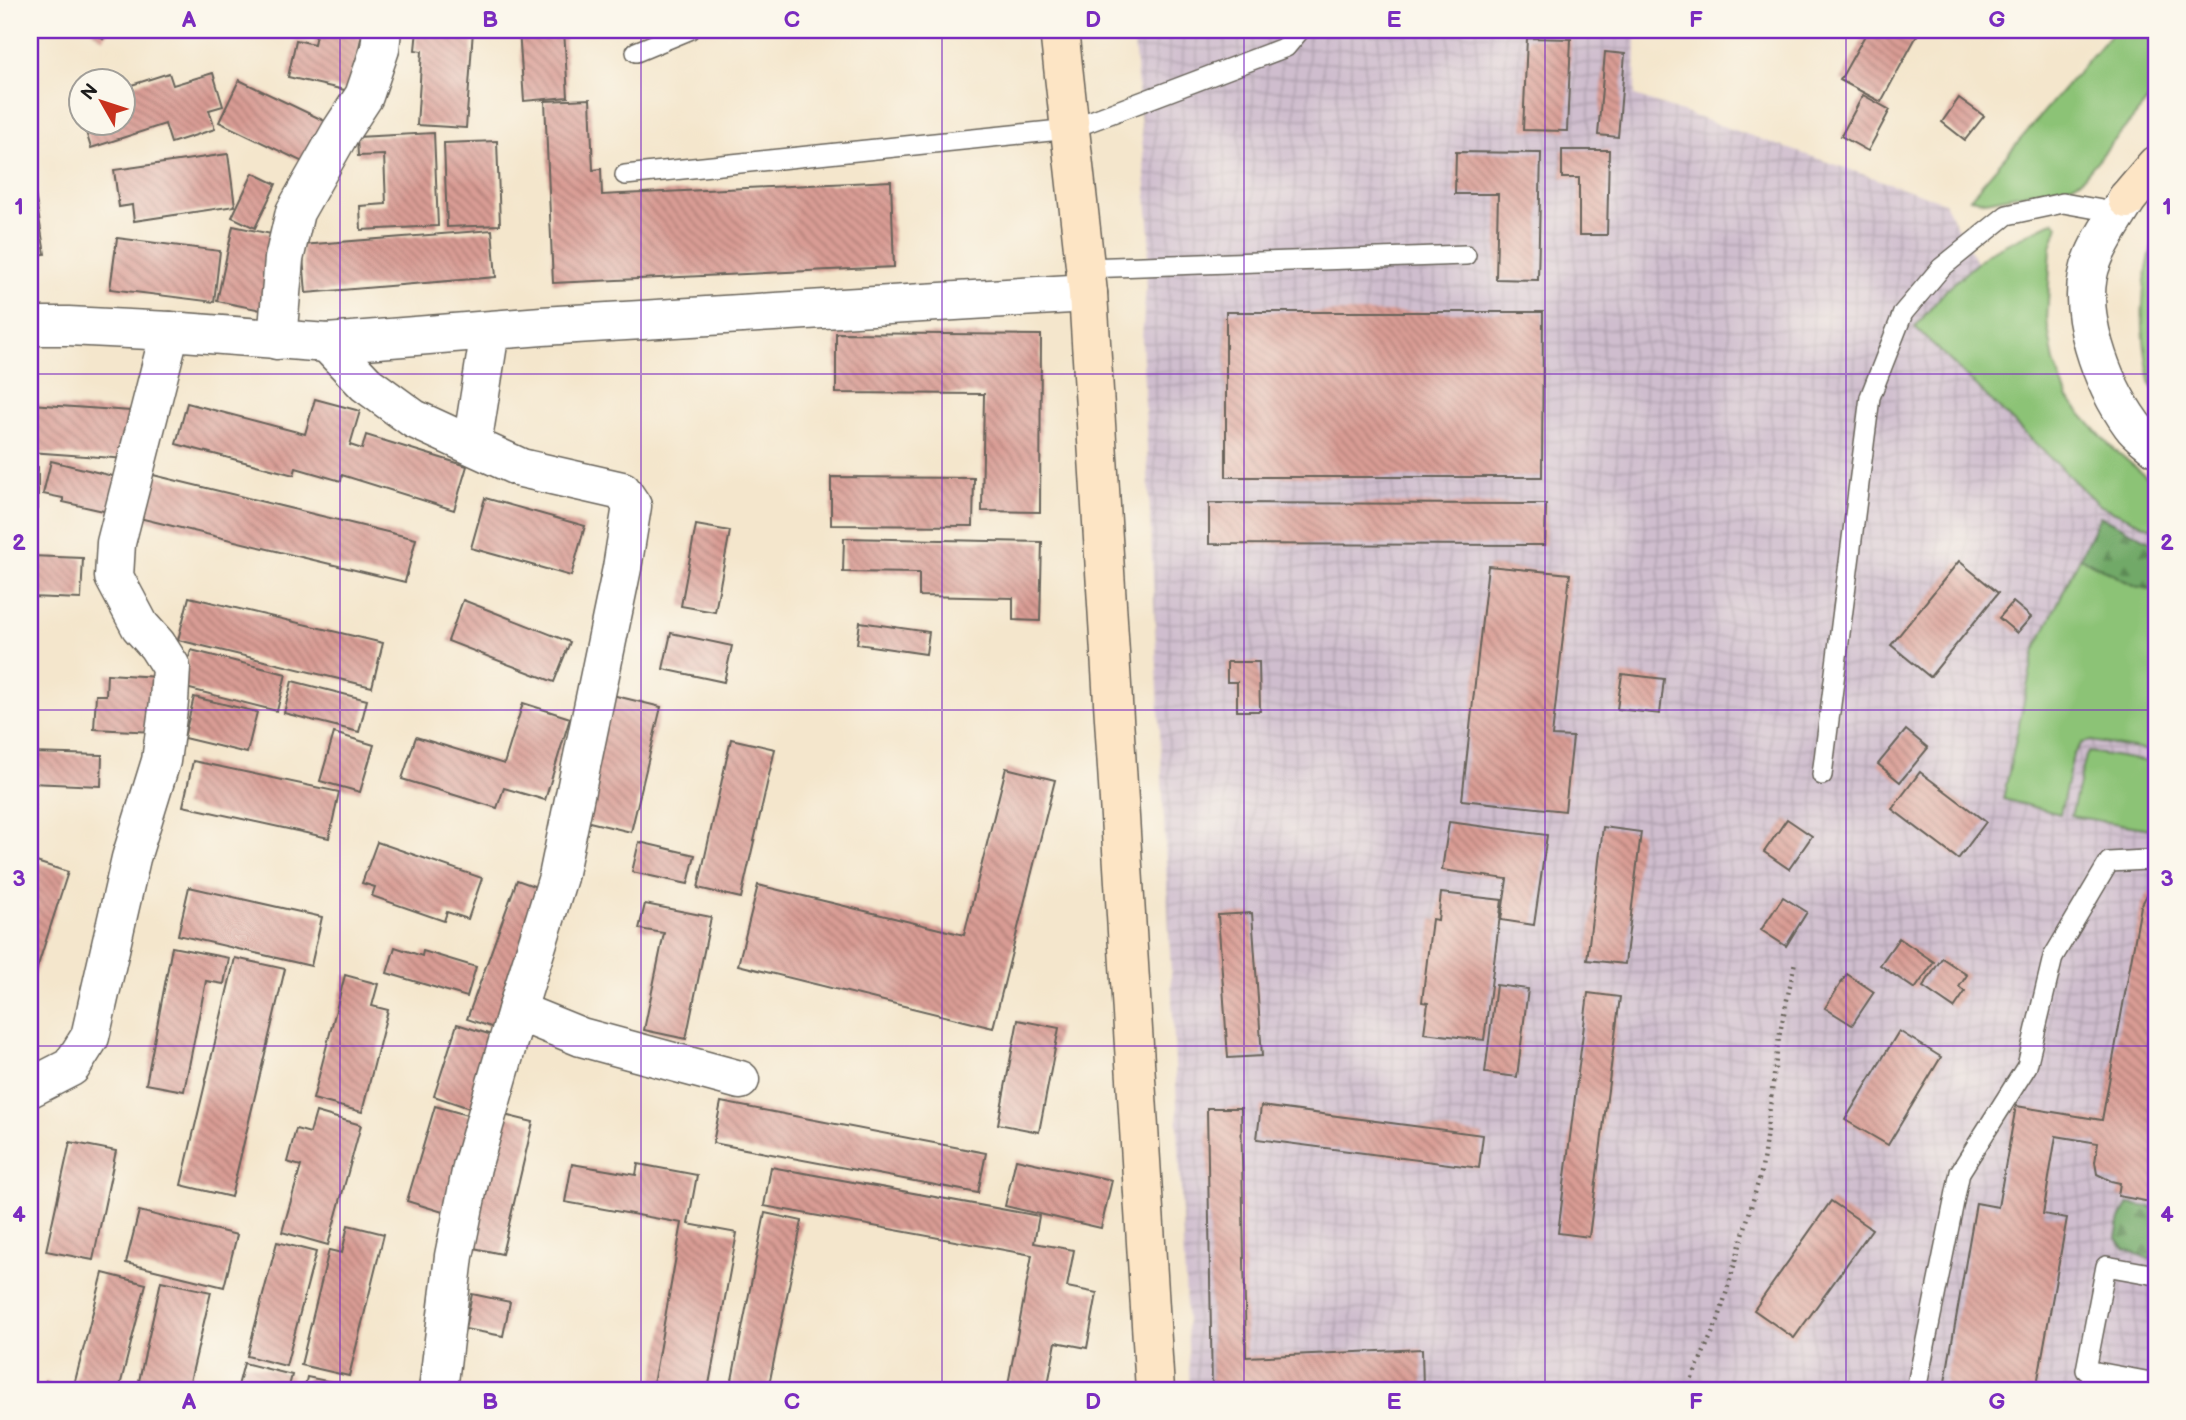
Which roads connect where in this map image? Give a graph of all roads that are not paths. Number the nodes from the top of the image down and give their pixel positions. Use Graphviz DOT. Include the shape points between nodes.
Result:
graph roads {
  1 [pos="382,30"];
  2 [pos="690,30"];
  3 [pos="1059,30"];
  4 [pos="1300,30"];
  5 [pos="636,52"];
  6 [pos="1070,129"];
  7 [pos="2156,165"];
  8 [pos="625,175"];
  9 [pos="2123,206"];
  10 [pos="1466,255"];
  11 [pos="1086,281"];
  12 [pos="30,326"];
  13 [pos="170,331"];
  14 [pos="489,331"];
  15 [pos="276,340"];
  16 [pos="327,343"];
  17 [pos="472,445"];
  18 [pos="2156,447"];
  19 [pos="1822,775"];
  20 [pos="2156,861"];
  21 [pos="517,1011"];
  22 [pos="740,1080"];
  23 [pos="30,1088"];
  24 [pos="2156,1275"];
  25 [pos="2156,1383"];
  26 [pos="438,1390"];
  27 [pos="1155,1390"];
  28 [pos="1916,1390"];
  1 -- 15 [label="street" via="364,96 295,212 284,259"];
  2 -- 5 [label="lane"];
  3 -- 6 [label="main road"];
  4 -- 6 [label="lane" via="1286,47"];
  6 -- 8 [label="lane"];
  6 -- 11 [label="main road"];
  7 -- 9 [label="main road"];
  9 -- 18 [label="street" via="2092,260 2085,295 2091,334 2106,380 2133,427"];
  9 -- 19 [label="lane" via="2063,204 2007,215 1941,268 1903,313 1870,397"];
  10 -- 11 [label="lane"];
  11 -- 14 [label="street"];
  11 -- 27 [label="main road"];
  12 -- 13 [label="street"];
  13 -- 15 [label="street"];
  13 -- 23 [label="street" via="116,543 114,577 140,626 171,667 160,761 131,858 90,1037 71,1067"];
  14 -- 16 [label="street"];
  14 -- 17 [label="street"];
  15 -- 16 [label="street"];
  16 -- 17 [label="street" via="366,384 414,419"];
  17 -- 21 [label="street" via="521,468 622,491 632,506 558,877"];
  20 -- 28 [label="lane" via="2109,862 2053,957 2027,1066 1960,1172"];
  21 -- 22 [label="street" via="581,1037"];
  21 -- 26 [label="street" via="472,1167 454,1256"];
  24 -- 25 [label="lane" via="2106,1266 2086,1370"];
}
